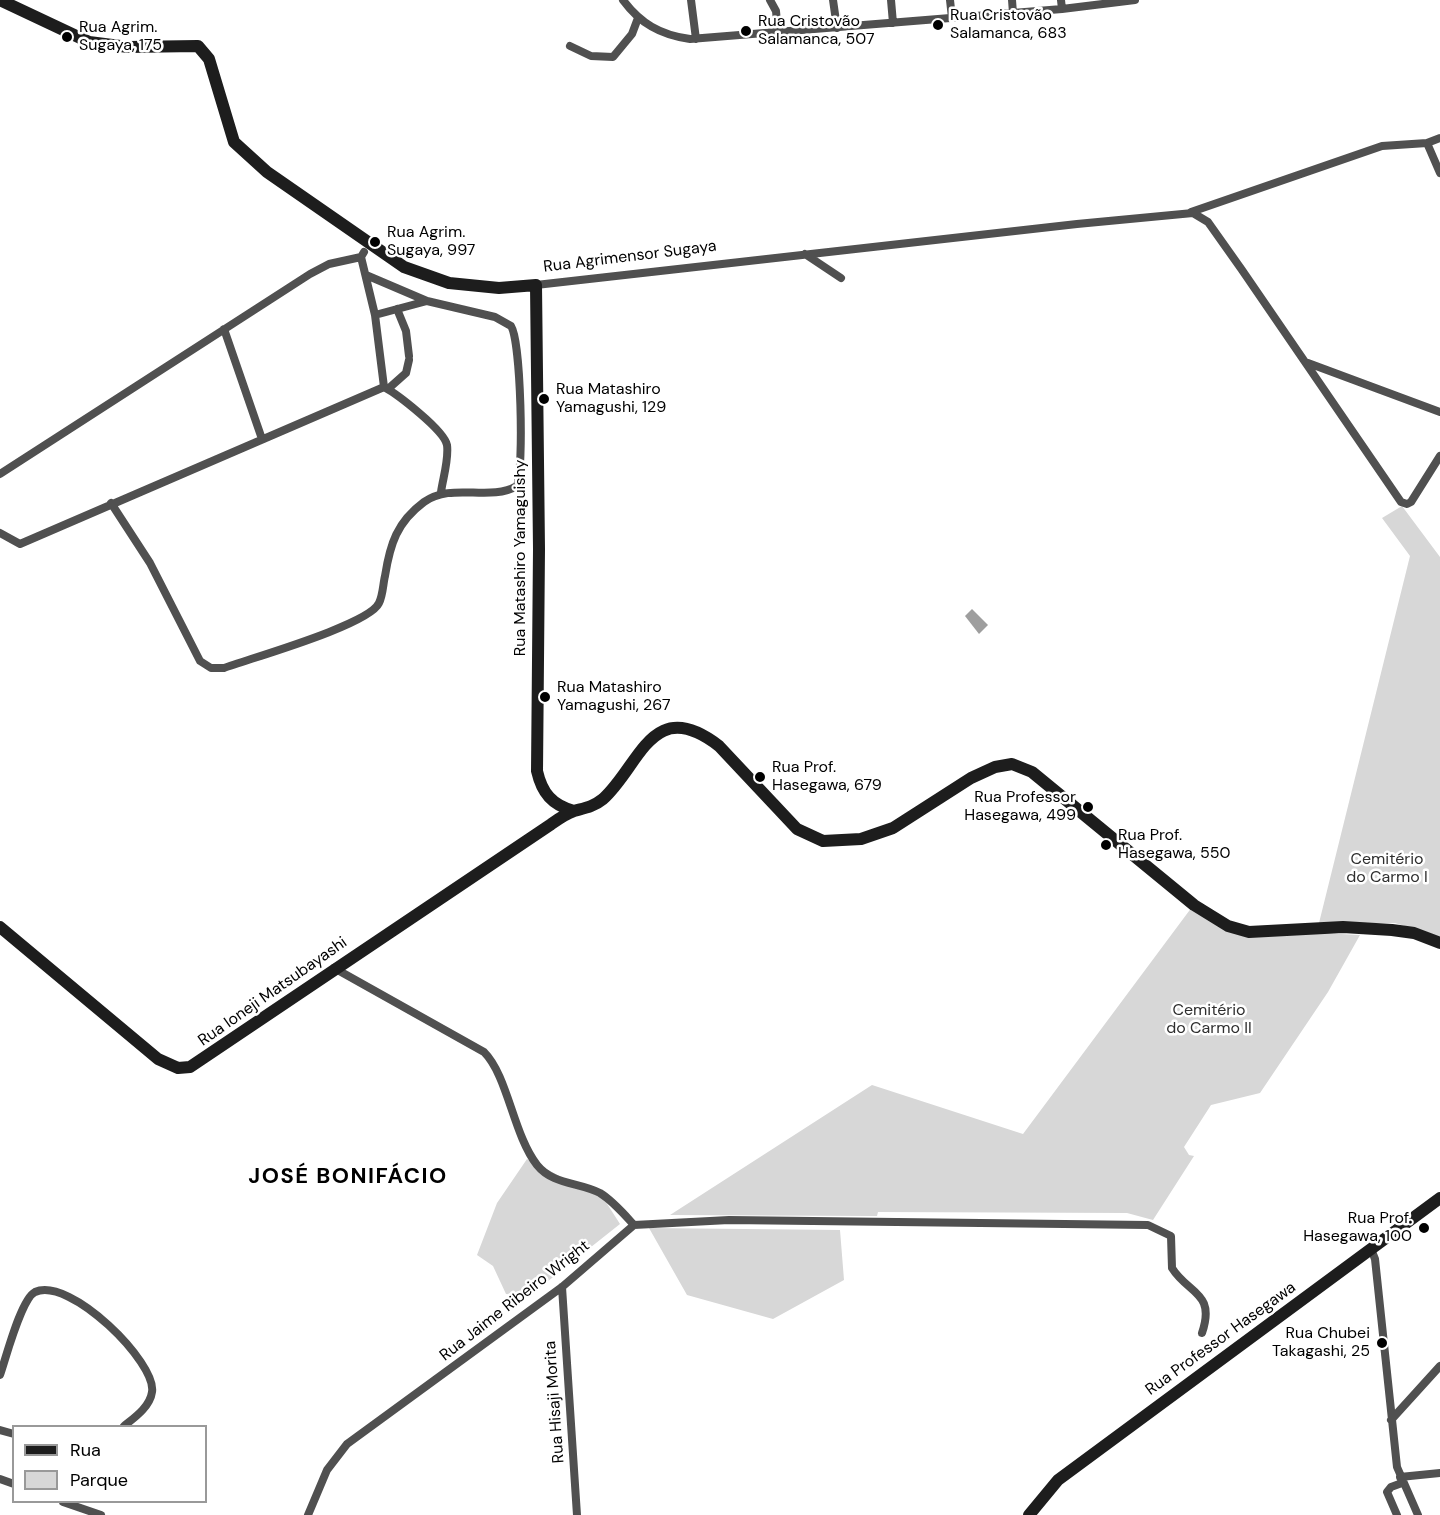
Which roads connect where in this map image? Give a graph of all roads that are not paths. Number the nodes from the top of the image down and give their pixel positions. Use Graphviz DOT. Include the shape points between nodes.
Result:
graph roads {
  1 [pos="0,0"];
  2 [pos="622,0"];
  3 [pos="691,0"];
  4 [pos="770,0"];
  5 [pos="833,0"];
  6 [pos="891,0"];
  7 [pos="950,0"];
  8 [pos="1012,0"];
  9 [pos="1135,0"];
  10 [pos="1061,5"];
  11 [pos="1013,13"];
  12 [pos="638,18"];
  13 [pos="952,18"];
  14 [pos="893,23"];
  15 [pos="837,28"];
  16 [pos="778,33"];
  17 [pos="696,39"];
  18 [pos="570,46"];
  19 [pos="1440,138"];
  20 [pos="1426,143"];
  21 [pos="1440,172"];
  22 [pos="1190,213"];
  23 [pos="365,250"];
  24 [pos="805,254"];
  25 [pos="366,275"];
  26 [pos="841,278"];
  27 [pos="536,285"];
  28 [pos="427,301"];
  29 [pos="397,309"];
  30 [pos="375,315"];
  31 [pos="224,329"];
  32 [pos="1308,363"];
  33 [pos="386,388"];
  34 [pos="1440,411"];
  35 [pos="262,438"];
  36 [pos="1440,456"];
  37 [pos="0,474"];
  38 [pos="441,492"];
  39 [pos="111,503"];
  40 [pos="0,533"];
  41 [pos="574,811"];
  42 [pos="0,927"];
  43 [pos="1440,943"];
  44 [pos="334,968"];
  45 [pos="1439,1200"];
  46 [pos="634,1225"];
  47 [pos="1371,1249"];
  48 [pos="562,1287"];
  49 [pos="1202,1333"];
  50 [pos="1440,1366"];
  51 [pos="0,1375"];
  52 [pos="1391,1419"];
  53 [pos="125,1425"];
  54 [pos="1440,1473"];
  55 [pos="1401,1480"];
  56 [pos="66,1503"];
  57 [pos="101,1515"];
  58 [pos="308,1515"];
  59 [pos="577,1515"];
  60 [pos="1029,1515"];
  61 [pos="1397,1515"];
  62 [pos="1418,1515"];
  1 -- 23 [label="main road, Rua Agrimensor Sugaya" via="89,42 128,47 192,45 204,50 228,129 241,151"];
  2 -- 12 [label="street"];
  3 -- 17 [label="street"];
  4 -- 16 [label="street" via="776,11"];
  5 -- 15 [label="street"];
  6 -- 14 [label="street"];
  7 -- 13 [label="street"];
  8 -- 11 [label="street"];
  9 -- 10 [label="street"];
  10 -- 11 [label="street"];
  11 -- 13 [label="street"];
  12 -- 17 [label="street" via="662,33"];
  12 -- 18 [label="street" via="632,34 613,57 591,56"];
  13 -- 14 [label="street"];
  14 -- 15 [label="street"];
  15 -- 16 [label="street"];
  16 -- 17 [label="street"];
  19 -- 20 [label="street, Rua Agrimensor Sugaya"];
  20 -- 21 [label="street"];
  20 -- 22 [label="street, Rua Agrimensor Sugaya" via="1382,146"];
  22 -- 24 [label="street, Rua Agrimensor Sugaya"];
  22 -- 32 [label="street" via="1208,222"];
  23 -- 25 [label="street"];
  23 -- 27 [label="main road, Rua Agrimensor Sugaya" via="449,283 499,288"];
  23 -- 31 [label="street" via="310,274"];
  24 -- 26 [label="street"];
  24 -- 27 [label="street, Rua Agrimensor Sugaya"];
  25 -- 28 [label="street"];
  25 -- 30 [label="street"];
  27 -- 41 [label="main road, Rua Matashiro Yamaguishy" via="537,771 540,786 550,800"];
  28 -- 29 [label="street"];
  28 -- 38 [label="street" via="506,321 516,342 521,474 517,486 502,491"];
  29 -- 30 [label="street"];
  29 -- 33 [label="street" via="406,331 409,358 406,373"];
  30 -- 33 [label="street"];
  31 -- 35 [label="street"];
  31 -- 37 [label="street"];
  32 -- 34 [label="street"];
  32 -- 36 [label="street" via="1404,503 1414,498"];
  33 -- 35 [label="street"];
  33 -- 38 [label="street" via="444,437"];
  35 -- 39 [label="street"];
  38 -- 39 [label="street" via="425,501 398,527 373,611 339,628 224,668 211,668 200,661 150,563"];
  39 -- 40 [label="street" via="20,544"];
  41 -- 43 [label="main road" via="589,808 605,797 649,740 681,728 706,736 719,746 797,829 823,841 875,836 912,818 970,778 1012,764 1032,772 1194,905 1228,926 1249,932 1343,927 1392,930"];
  41 -- 44 [label="main road, Rua Ioneji Matsubayashi"];
  42 -- 44 [label="main road, Rua Ioneji Matsubayashi" via="144,1048 166,1065 178,1068 200,1063"];
  44 -- 46 [label="street" via="484,1052 494,1066 520,1136 536,1163 552,1177 602,1194"];
  45 -- 47 [label="main road, Rua Professor Hasegawa"];
  46 -- 48 [label="street, Rua Jaime Ribeiro Wright"];
  46 -- 49 [label="street" via="729,1220 1148,1225 1171,1236 1172,1268 1197,1290 1203,1301"];
  47 -- 52 [label="street"];
  47 -- 60 [label="main road, Rua Professor Hasegawa" via="1058,1480"];
  48 -- 58 [label="street, Rua Jaime Ribeiro Wright" via="346,1444 327,1470"];
  48 -- 59 [label="street, Rua Hisaji Morita"];
  50 -- 52 [label="street"];
  51 -- 53 [label="street" via="26,1302 43,1290 65,1294 89,1307 111,1327 150,1380 152,1394 148,1402"];
  52 -- 55 [label="street"];
  54 -- 55 [label="street"];
  55 -- 61 [label="street" via="1388,1492"];
  55 -- 62 [label="street"];
  56 -- 57 [label="street"];
}
